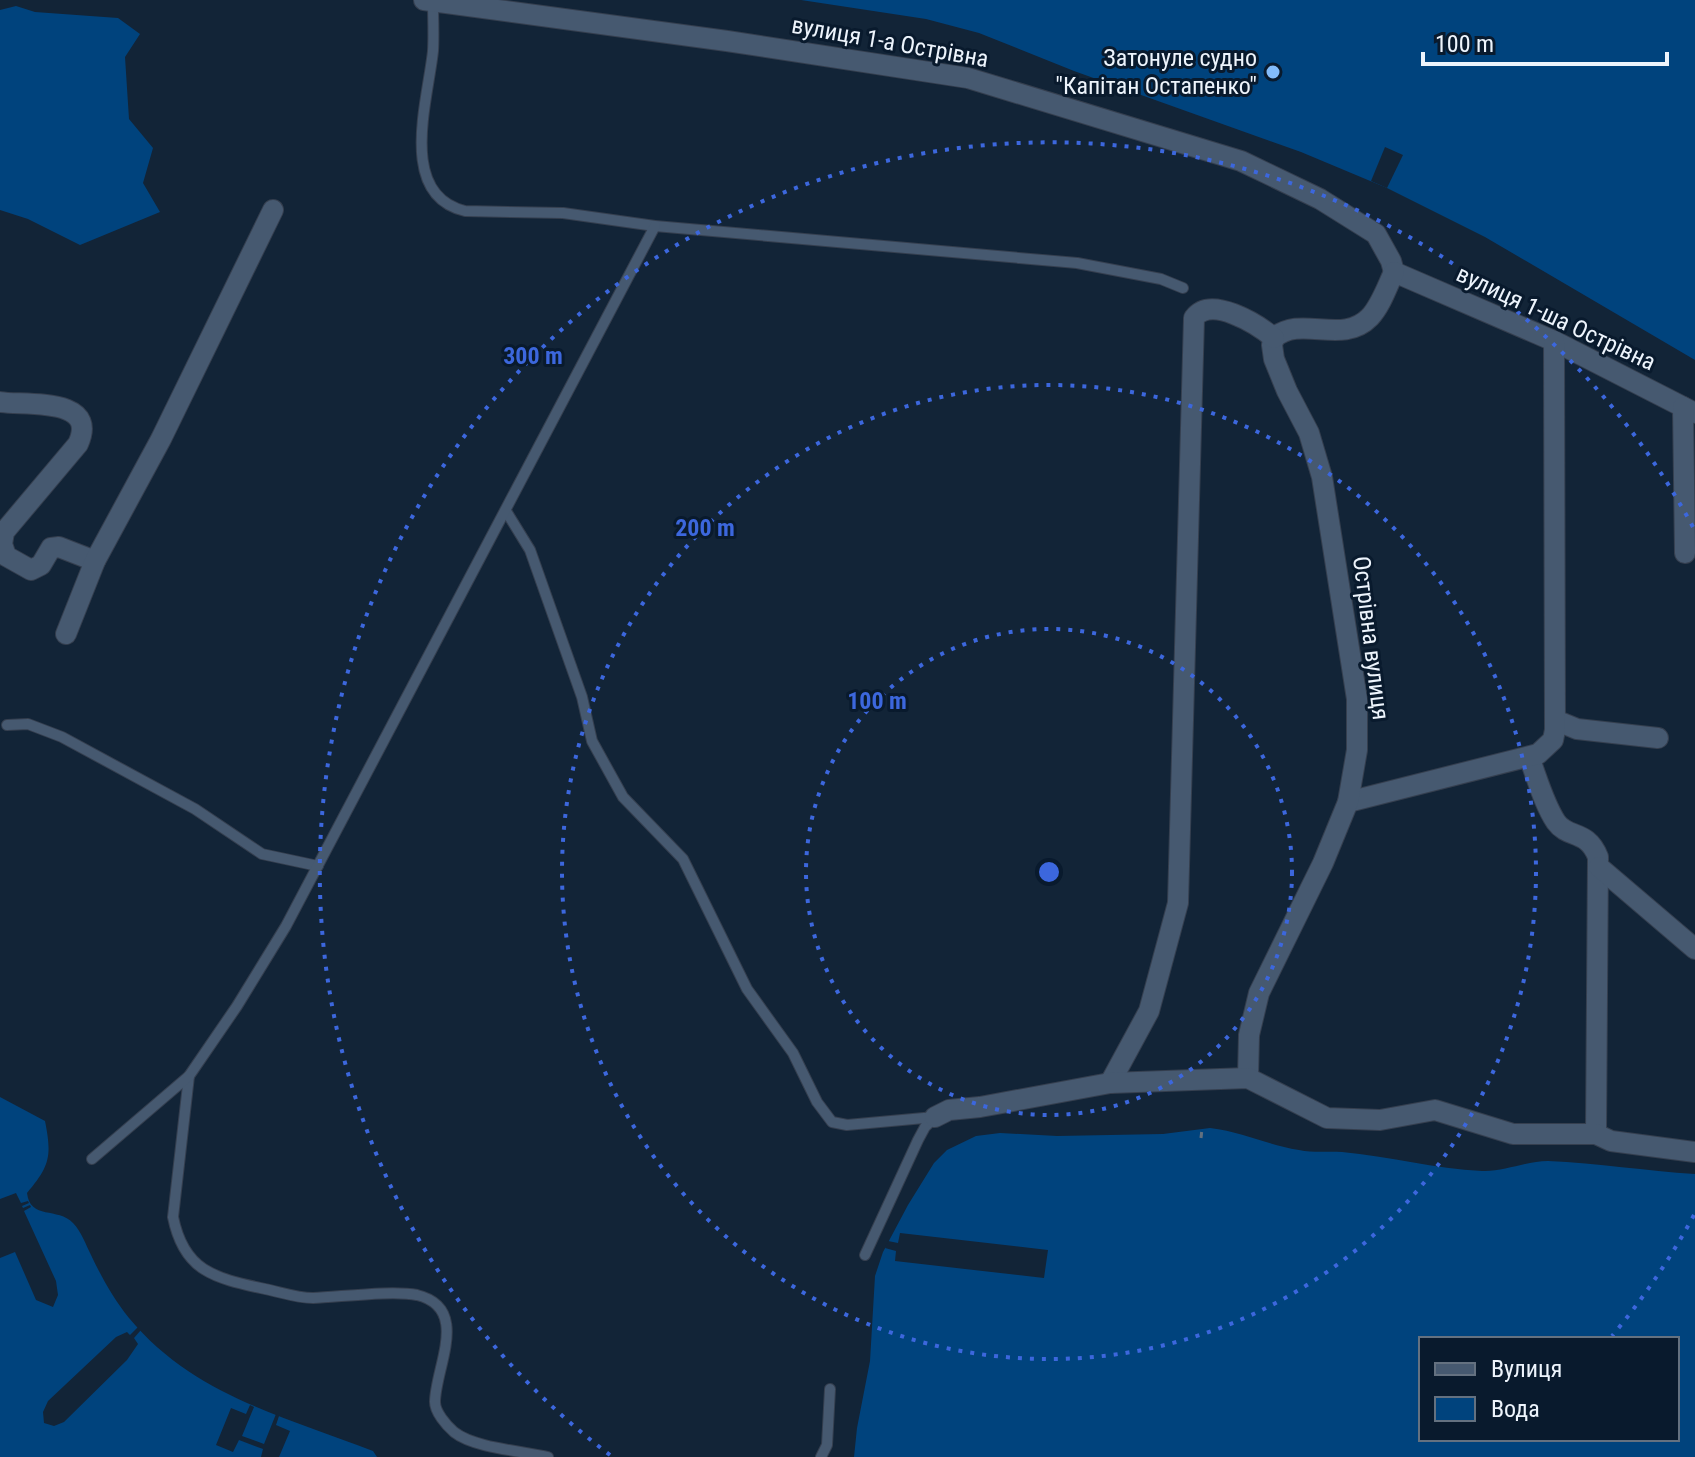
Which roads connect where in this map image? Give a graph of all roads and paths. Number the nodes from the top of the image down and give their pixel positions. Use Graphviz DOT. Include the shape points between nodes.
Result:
graph roads {
  1 [pos="424,0"];
  2 [pos="433,1"];
  3 [pos="273,210"];
  4 [pos="655,226"];
  5 [pos="1394,272"];
  6 [pos="1183,288"];
  7 [pos="1274,338"];
  8 [pos="1554,341"];
  9 [pos="0,402"];
  10 [pos="1689,410"];
  11 [pos="506,511"];
  12 [pos="1685,553"];
  13 [pos="95,561"];
  14 [pos="66,634"];
  15 [pos="1555,720"];
  16 [pos="7,725"];
  17 [pos="1658,738"];
  18 [pos="1529,757"];
  19 [pos="1348,802"];
  20 [pos="318,866"];
  21 [pos="1599,867"];
  22 [pos="1695,949"];
  23 [pos="189,1076"];
  24 [pos="1248,1078"];
  25 [pos="1110,1083"];
  26 [pos="935,1117"];
  27 [pos="1202,1129"];
  28 [pos="1596,1134"];
  29 [pos="1201,1138"];
  30 [pos="1695,1152"];
  31 [pos="92,1159"];
  32 [pos="865,1255"];
  33 [pos="830,1389"];
  34 [pos="548,1457"];
  35 [pos="821,1457"];
  1 -- 2 [label="street, вулиця 1-а Острівна"];
  2 -- 4 [label="lane" via="433,49 420,135 427,183 434,194 465,211 563,213"];
  2 -- 5 [label="street, вулиця 1-а Острівна" via="968,78 1241,161 1320,199 1376,234"];
  3 -- 13 [label="street"];
  4 -- 6 [label="lane" via="1077,263"];
  4 -- 11 [label="lane"];
  5 -- 7 [label="street" via="1377,308 1356,327 1291,329"];
  5 -- 8 [label="street, вулиця 1-ша Острівна"];
  7 -- 19 [label="street, Острівна вулиця" via="1274,359 1309,433 1322,477 1341,595 1357,699 1357,750"];
  7 -- 25 [label="street" via="1256,324 1213,308 1194,318 1178,903 1149,1011"];
  8 -- 10 [label="street, вулиця 1-ша Острівна"];
  8 -- 15 [label="street"];
  9 -- 13 [label="street" via="64,407 78,420 81,434 4,532 6,556 31,570 56,546"];
  10 -- 12 [label="street"];
  11 -- 20 [label="lane"];
  11 -- 26 [label="lane" via="530,550 582,697 592,741 623,797 683,859 747,989 793,1053 817,1102 832,1122 847,1125"];
  13 -- 14 [label="street"];
  15 -- 17 [label="street" via="1577,729"];
  15 -- 18 [label="street" via="1553,740"];
  16 -- 20 [label="lane" via="28,724 62,737 195,809 262,854"];
  18 -- 19 [label="street"];
  18 -- 21 [label="street" via="1555,820 1588,839"];
  19 -- 24 [label="street, Острівна вулиця" via="1259,993 1249,1035"];
  20 -- 23 [label="lane" via="270,953"];
  21 -- 22 [label="street"];
  21 -- 28 [label="street"];
  23 -- 31 [label="lane"];
  23 -- 34 [label="lane" via="173,1217 186,1254 217,1278 307,1298 426,1298 447,1325 434,1404 442,1419 467,1440"];
  24 -- 25 [label="street"];
  24 -- 28 [label="street" via="1327,1118 1380,1120 1435,1110 1513,1134"];
  25 -- 26 [label="street" via="949,1110"];
  26 -- 32 [label="lane" via="918,1140"];
  27 -- 29 [label="path"];
  28 -- 30 [label="street" via="1611,1141"];
  33 -- 35 [label="lane" via="827,1445"];
}
